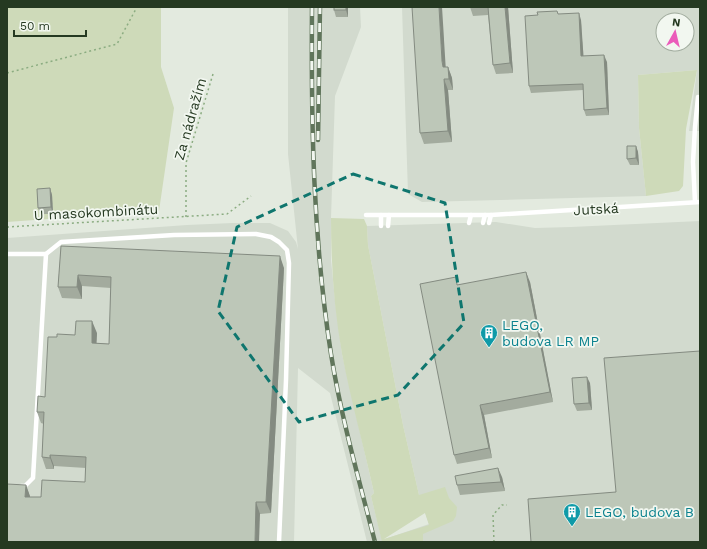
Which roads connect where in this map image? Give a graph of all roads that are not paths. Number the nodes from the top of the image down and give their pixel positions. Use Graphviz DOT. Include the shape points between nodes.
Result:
graph roads {
  1 [pos="698,97"];
  2 [pos="698,202"];
  3 [pos="366,215"];
  4 [pos="381,215"];
  5 [pos="388,215"];
  6 [pos="471,215"];
  7 [pos="485,215"];
  8 [pos="491,215"];
  9 [pos="469,223"];
  10 [pos="483,223"];
  11 [pos="489,223"];
  12 [pos="381,226"];
  13 [pos="388,226"];
  14 [pos="7,254"];
  15 [pos="46,254"];
  16 [pos="13,485"];
  17 [pos="279,542"];
  1 -- 2 [label="lane" via="693,162"];
  2 -- 8 [label="lane, Jutská"];
  3 -- 4 [label="lane, Jutská"];
  4 -- 5 [label="lane, Jutská"];
  4 -- 12 [label="lane"];
  5 -- 6 [label="lane, Jutská"];
  5 -- 13 [label="lane"];
  6 -- 7 [label="lane, Jutská"];
  6 -- 9 [label="lane"];
  7 -- 8 [label="lane, Jutská"];
  7 -- 10 [label="lane"];
  8 -- 11 [label="lane"];
  14 -- 15 [label="lane"];
  15 -- 16 [label="lane" via="33,478 25,486"];
  15 -- 17 [label="lane" via="61,242 226,234 271,237 287,250 289,263 286,380"];
}
